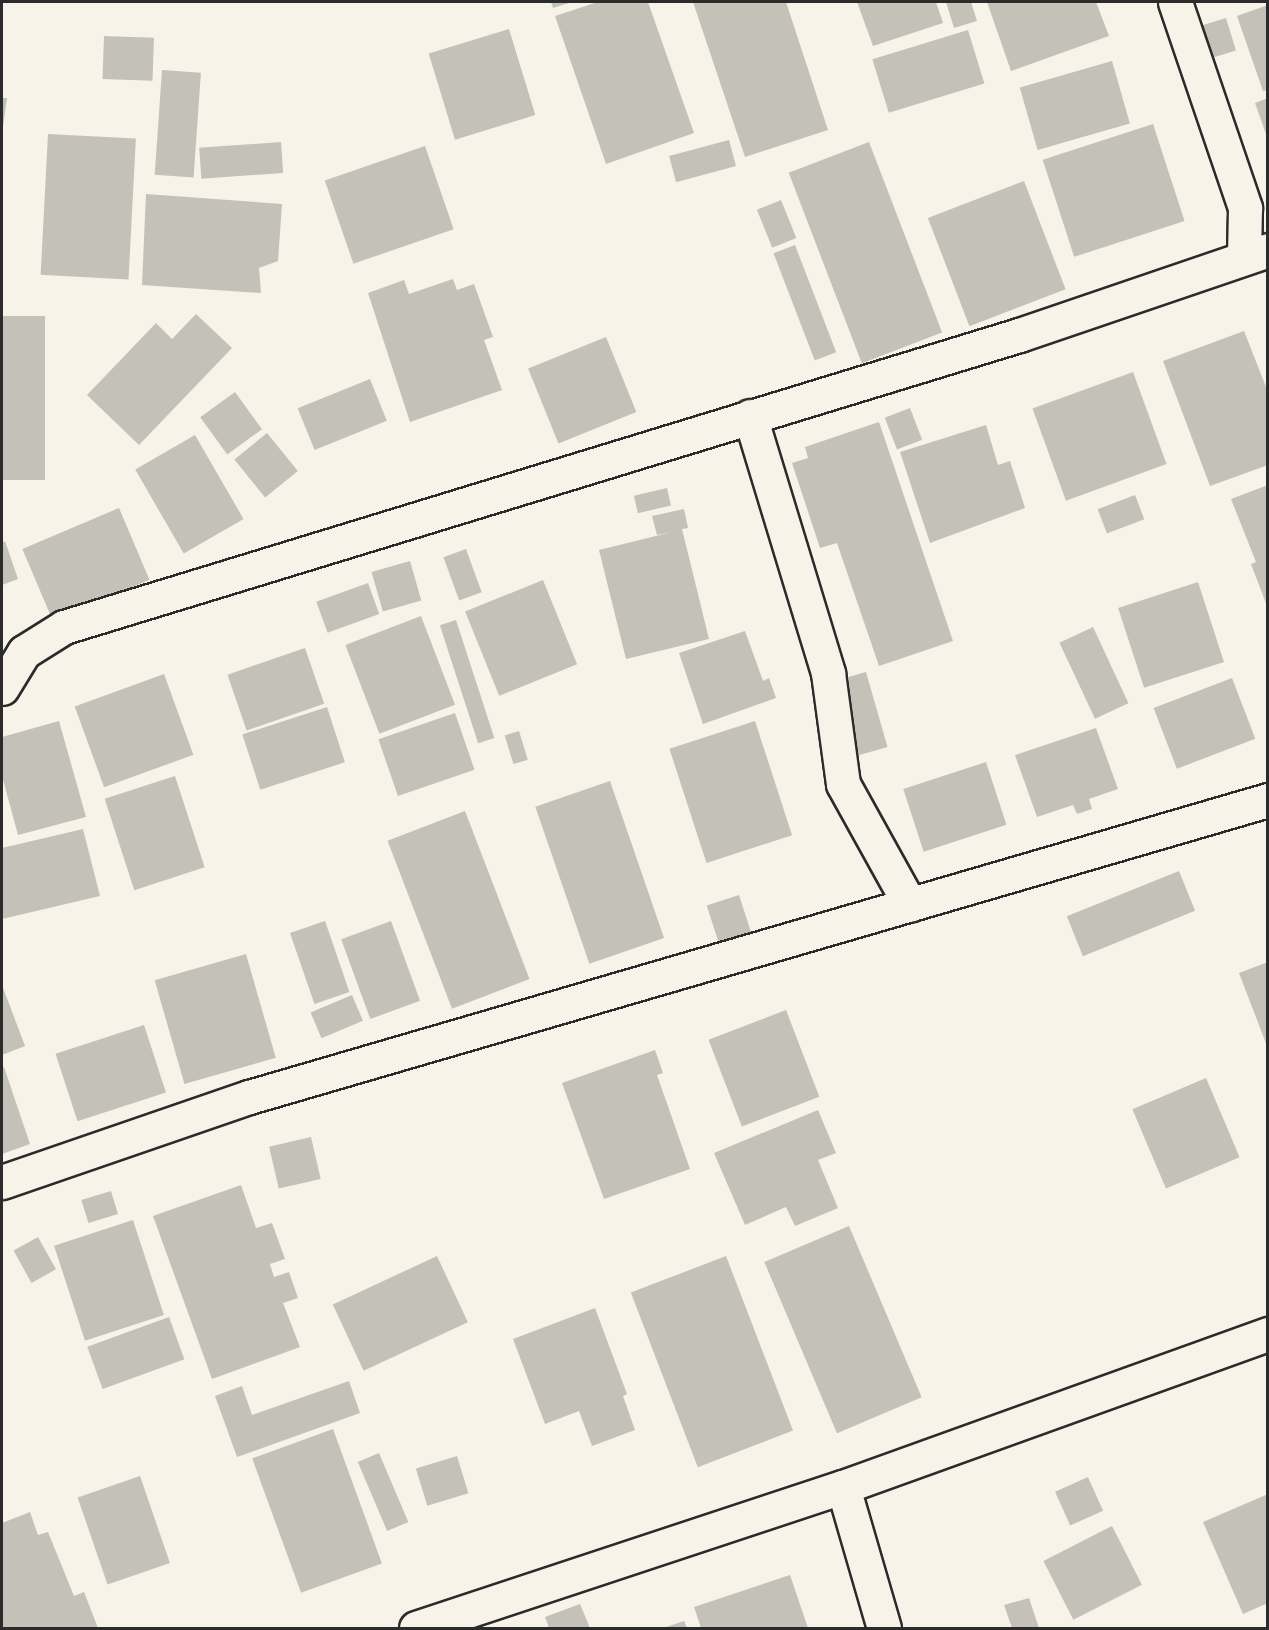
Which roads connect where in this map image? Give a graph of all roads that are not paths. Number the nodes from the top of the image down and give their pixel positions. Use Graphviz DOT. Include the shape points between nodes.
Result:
graph roads {
  1 [pos="1175,2"];
  2 [pos="1256,253"];
  3 [pos="750,416"];
  4 [pos="2,688"];
  5 [pos="1268,800"];
  6 [pos="910,905"];
  7 [pos="2,1182"];
  8 [pos="1268,1334"];
  9 [pos="843,1487"];
  10 [pos="416,1629"];
  11 [pos="884,1629"];
  1 -- 2 [label="street" via="1245,208"];
  2 -- 3 [label="street" via="1019,335"];
  3 -- 4 [label="street" via="64,627 24,652"];
  3 -- 6 [label="street" via="828,673 843,784"];
  5 -- 6 [label="street"];
  6 -- 7 [label="street" via="249,1097"];
  8 -- 9 [label="street"];
  9 -- 10 [label="street"];
  9 -- 11 [label="street"];
}
